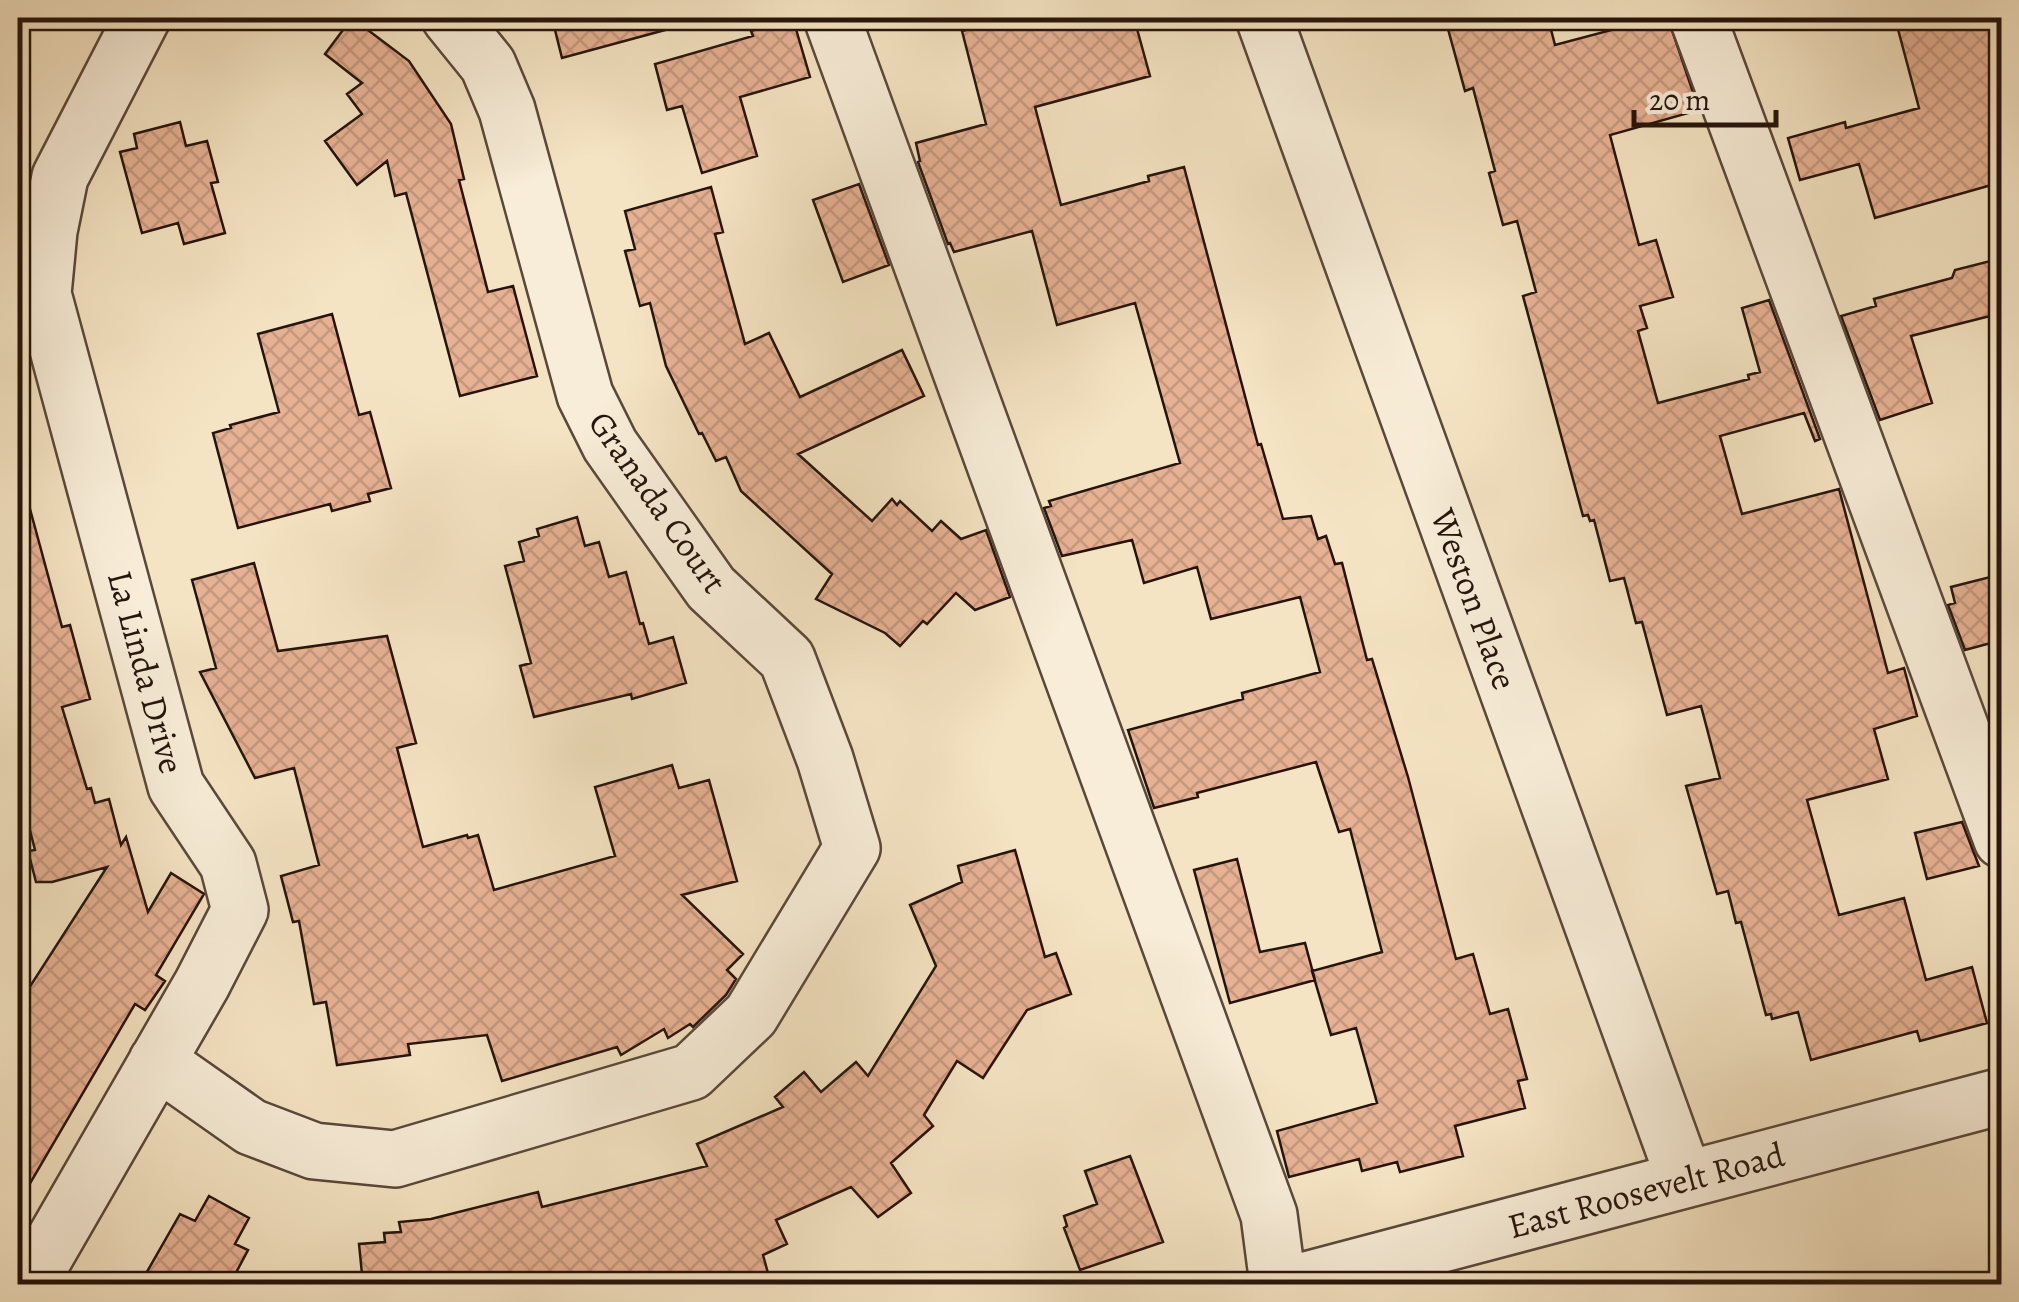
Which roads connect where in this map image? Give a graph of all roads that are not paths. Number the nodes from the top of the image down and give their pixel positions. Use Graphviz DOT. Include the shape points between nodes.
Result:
graph roads {
  1 [pos="142,18"];
  2 [pos="450,18"];
  3 [pos="832,18"];
  4 [pos="1264,18"];
  5 [pos="1698,18"];
  6 [pos="2002,840"];
  7 [pos="158,1061"];
  8 [pos="2002,1096"];
  9 [pos="1684,1180"];
  10 [pos="29,1284"];
  11 [pos="1278,1284"];
  12 [pos="1291,1284"];
  1 -- 7 [label="street, La Linda Drive" via="60,177 43,294 176,786 228,864 240,910"];
  2 -- 7 [label="street, Granada Court" via="488,65 507,110 593,412 712,588 787,659 852,848 752,1016 690,1072 394,1159 314,1152 251,1126"];
  3 -- 11 [label="street" via="1269,1215"];
  4 -- 9 [label="street, Weston Place"];
  5 -- 6 [label="street"];
  7 -- 10 [label="street, La Linda Drive"];
  8 -- 9 [label="street, East Roosevelt Road"];
  9 -- 12 [label="street, East Roosevelt Road"];
}
